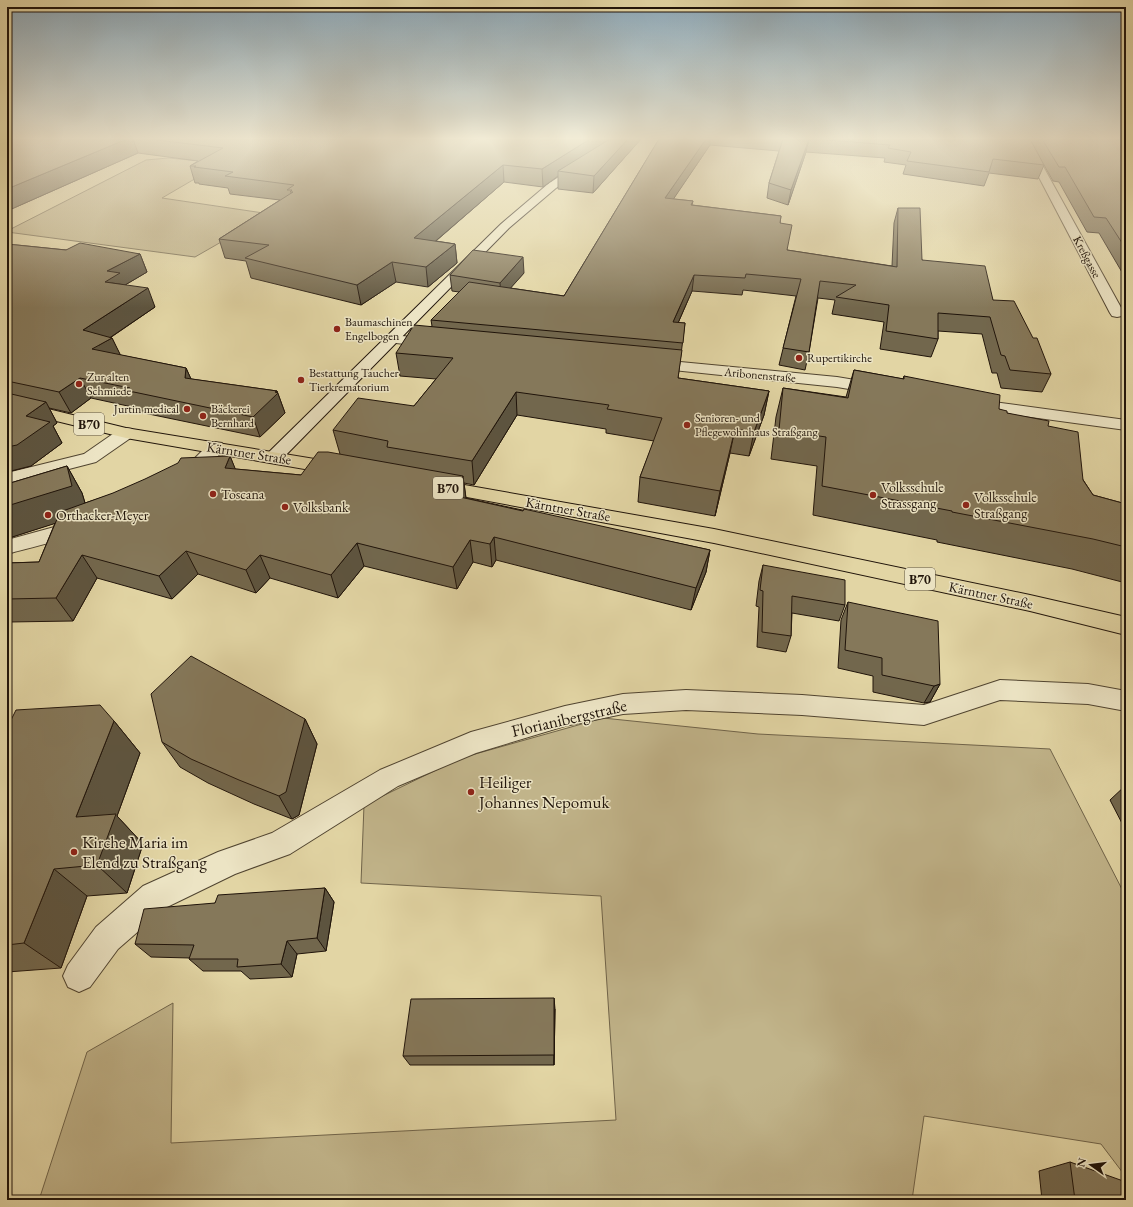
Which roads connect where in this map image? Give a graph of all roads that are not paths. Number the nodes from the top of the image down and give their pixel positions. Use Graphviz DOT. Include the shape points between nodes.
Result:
graph roads {
  1 [pos="541,195"];
  2 [pos="1053,195"];
  3 [pos="1117,313"];
  4 [pos="391,339"];
  5 [pos="445,344"];
  6 [pos="633,363"];
  7 [pos="893,391"];
  8 [pos="953,402"];
  9 [pos="7,404"];
  10 [pos="1126,425"];
  11 [pos="126,433"];
  12 [pos="216,447"];
  13 [pos="274,457"];
  14 [pos="354,471"];
  15 [pos="7,479"];
  16 [pos="416,482"];
  17 [pos="171,483"];
  18 [pos="98,517"];
  19 [pos="7,547"];
  20 [pos="1126,626"];
  21 [pos="1126,700"];
  22 [pos="79,976"];
  1 -- 4 [label="street" via="505,226"];
  2 -- 3 [label="street, Kreßgasse"];
  4 -- 5 [label="street"];
  4 -- 13 [label="street"];
  6 -- 7 [label="street, Aribonenstraße" via="837,382"];
  8 -- 10 [label="street"];
  9 -- 11 [label="main road, Kärntner Straße / B70"];
  11 -- 12 [label="main road, Kärntner Straße / B70"];
  11 -- 15 [label="street" via="90,458"];
  12 -- 13 [label="main road, Kärntner Straße / B70"];
  12 -- 17 [label="street" via="196,467"];
  13 -- 14 [label="main road, Kärntner Straße / B70"];
  16 -- 20 [label="main road, Kärntner Straße / B70" via="714,536"];
  18 -- 19 [label="street" via="65,531"];
  21 -- 22 [label="street, Florianibergstraße" via="1088,694 1000,690 924,716 802,705 686,700 623,704 565,716 471,743 389,778 280,844 228,862 154,897 107,938"];
}
